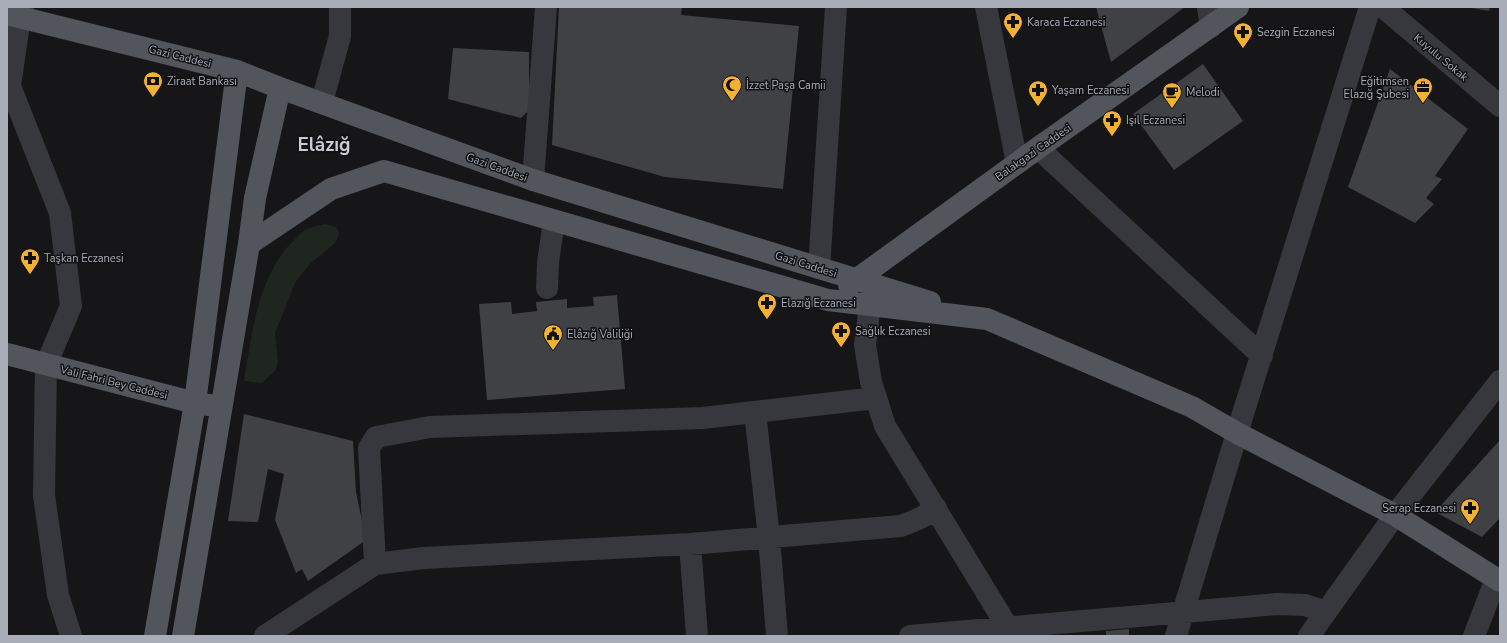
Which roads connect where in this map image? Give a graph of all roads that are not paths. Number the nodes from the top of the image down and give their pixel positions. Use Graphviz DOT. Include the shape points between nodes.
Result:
graph roads {
  1 [pos="340,7"];
  2 [pos="546,7"];
  3 [pos="836,7"];
  4 [pos="986,7"];
  5 [pos="1238,7"];
  6 [pos="1370,7"];
  7 [pos="1383,7"];
  8 [pos="17,13"];
  9 [pos="1210,17"];
  10 [pos="238,70"];
  11 [pos="280,88"];
  12 [pos="322,102"];
  13 [pos="1500,106"];
  14 [pos="1038,148"];
  15 [pos="1017,163"];
  16 [pos="533,180"];
  17 [pos="554,221"];
  18 [pos="249,244"];
  19 [pos="819,268"];
  20 [pos="856,279"];
  21 [pos="548,288"];
  22 [pos="828,300"];
  23 [pos="870,305"];
  24 [pos="987,319"];
  25 [pos="7,354"];
  26 [pos="1262,356"];
  27 [pos="46,365"];
  28 [pos="1500,381"];
  29 [pos="876,398"];
  30 [pos="195,403"];
  31 [pos="221,407"];
  32 [pos="755,412"];
  33 [pos="1237,433"];
  34 [pos="936,508"];
  35 [pos="1395,515"];
  36 [pos="769,537"];
  37 [pos="690,544"];
  38 [pos="375,564"];
  39 [pos="1498,580"];
  40 [pos="1326,612"];
  41 [pos="1182,613"];
  42 [pos="1011,632"];
  43 [pos="71,636"];
  44 [pos="155,636"];
  45 [pos="184,636"];
  46 [pos="265,636"];
  47 [pos="697,636"];
  48 [pos="776,636"];
  49 [pos="915,636"];
  50 [pos="1176,636"];
  51 [pos="1309,636"];
  52 [pos="1474,636"];
  1 -- 12 [label="street" via="340,36"];
  2 -- 16 [label="street"];
  3 -- 19 [label="street"];
  4 -- 15 [label="street"];
  5 -- 9 [label="main road, Balakgazi Caddesi"];
  6 -- 26 [label="street"];
  7 -- 13 [label="street, Kuyulu Sokak"];
  8 -- 10 [label="main road, Gazi Caddesi"];
  8 -- 27 [label="street" via="10,86 60,213 71,306"];
  9 -- 14 [label="main road, Balakgazi Caddesi"];
  10 -- 11 [label="main road, Gazi Caddesi"];
  10 -- 30 [label="main road"];
  11 -- 12 [label="main road, Gazi Caddesi"];
  11 -- 18 [label="main road" via="255,198"];
  12 -- 16 [label="main road, Gazi Caddesi"];
  14 -- 15 [label="main road, Balakgazi Caddesi"];
  14 -- 26 [label="street"];
  15 -- 20 [label="main road, Balakgazi Caddesi"];
  16 -- 19 [label="main road, Gazi Caddesi"];
  17 -- 18 [label="main road" via="384,171 331,189"];
  17 -- 21 [label="street" via="548,262"];
  17 -- 22 [label="main road"];
  18 -- 31 [label="main road"];
  19 -- 20 [label="main road, Gazi Caddesi"];
  20 -- 22 [label="main road, Balakgazi Caddesi"];
  20 -- 24 [label="main road, Gazi Caddesi"];
  22 -- 23 [label="main road"];
  23 -- 24 [label="main road"];
  23 -- 29 [label="street" via="865,345"];
  24 -- 33 [label="main road" via="1192,407"];
  25 -- 27 [label="main road, Vali Fahri Bey Caddesi"];
  26 -- 33 [label="street"];
  27 -- 30 [label="main road, Vali Fahri Bey Caddesi"];
  27 -- 43 [label="street" via="44,494 58,595"];
  28 -- 35 [label="street"];
  29 -- 32 [label="street"];
  29 -- 34 [label="street" via="885,426"];
  30 -- 31 [label="main road, Vali Fahri Bey Caddesi"];
  30 -- 44 [label="main road"];
  31 -- 45 [label="main road"];
  32 -- 36 [label="street"];
  32 -- 38 [label="street" via="703,418 430,427 376,437 370,448"];
  33 -- 35 [label="main road"];
  33 -- 41 [label="street"];
  34 -- 36 [label="street" via="916,521 901,526"];
  34 -- 42 [label="street"];
  35 -- 39 [label="main road"];
  35 -- 40 [label="street"];
  36 -- 37 [label="street"];
  36 -- 48 [label="street"];
  37 -- 38 [label="street" via="424,558"];
  37 -- 47 [label="street"];
  38 -- 46 [label="street"];
  39 -- 52 [label="street"];
  40 -- 41 [label="street" via="1305,605 1291,604"];
  40 -- 51 [label="street"];
  41 -- 42 [label="street"];
  41 -- 50 [label="street"];
  42 -- 49 [label="street"];
}
